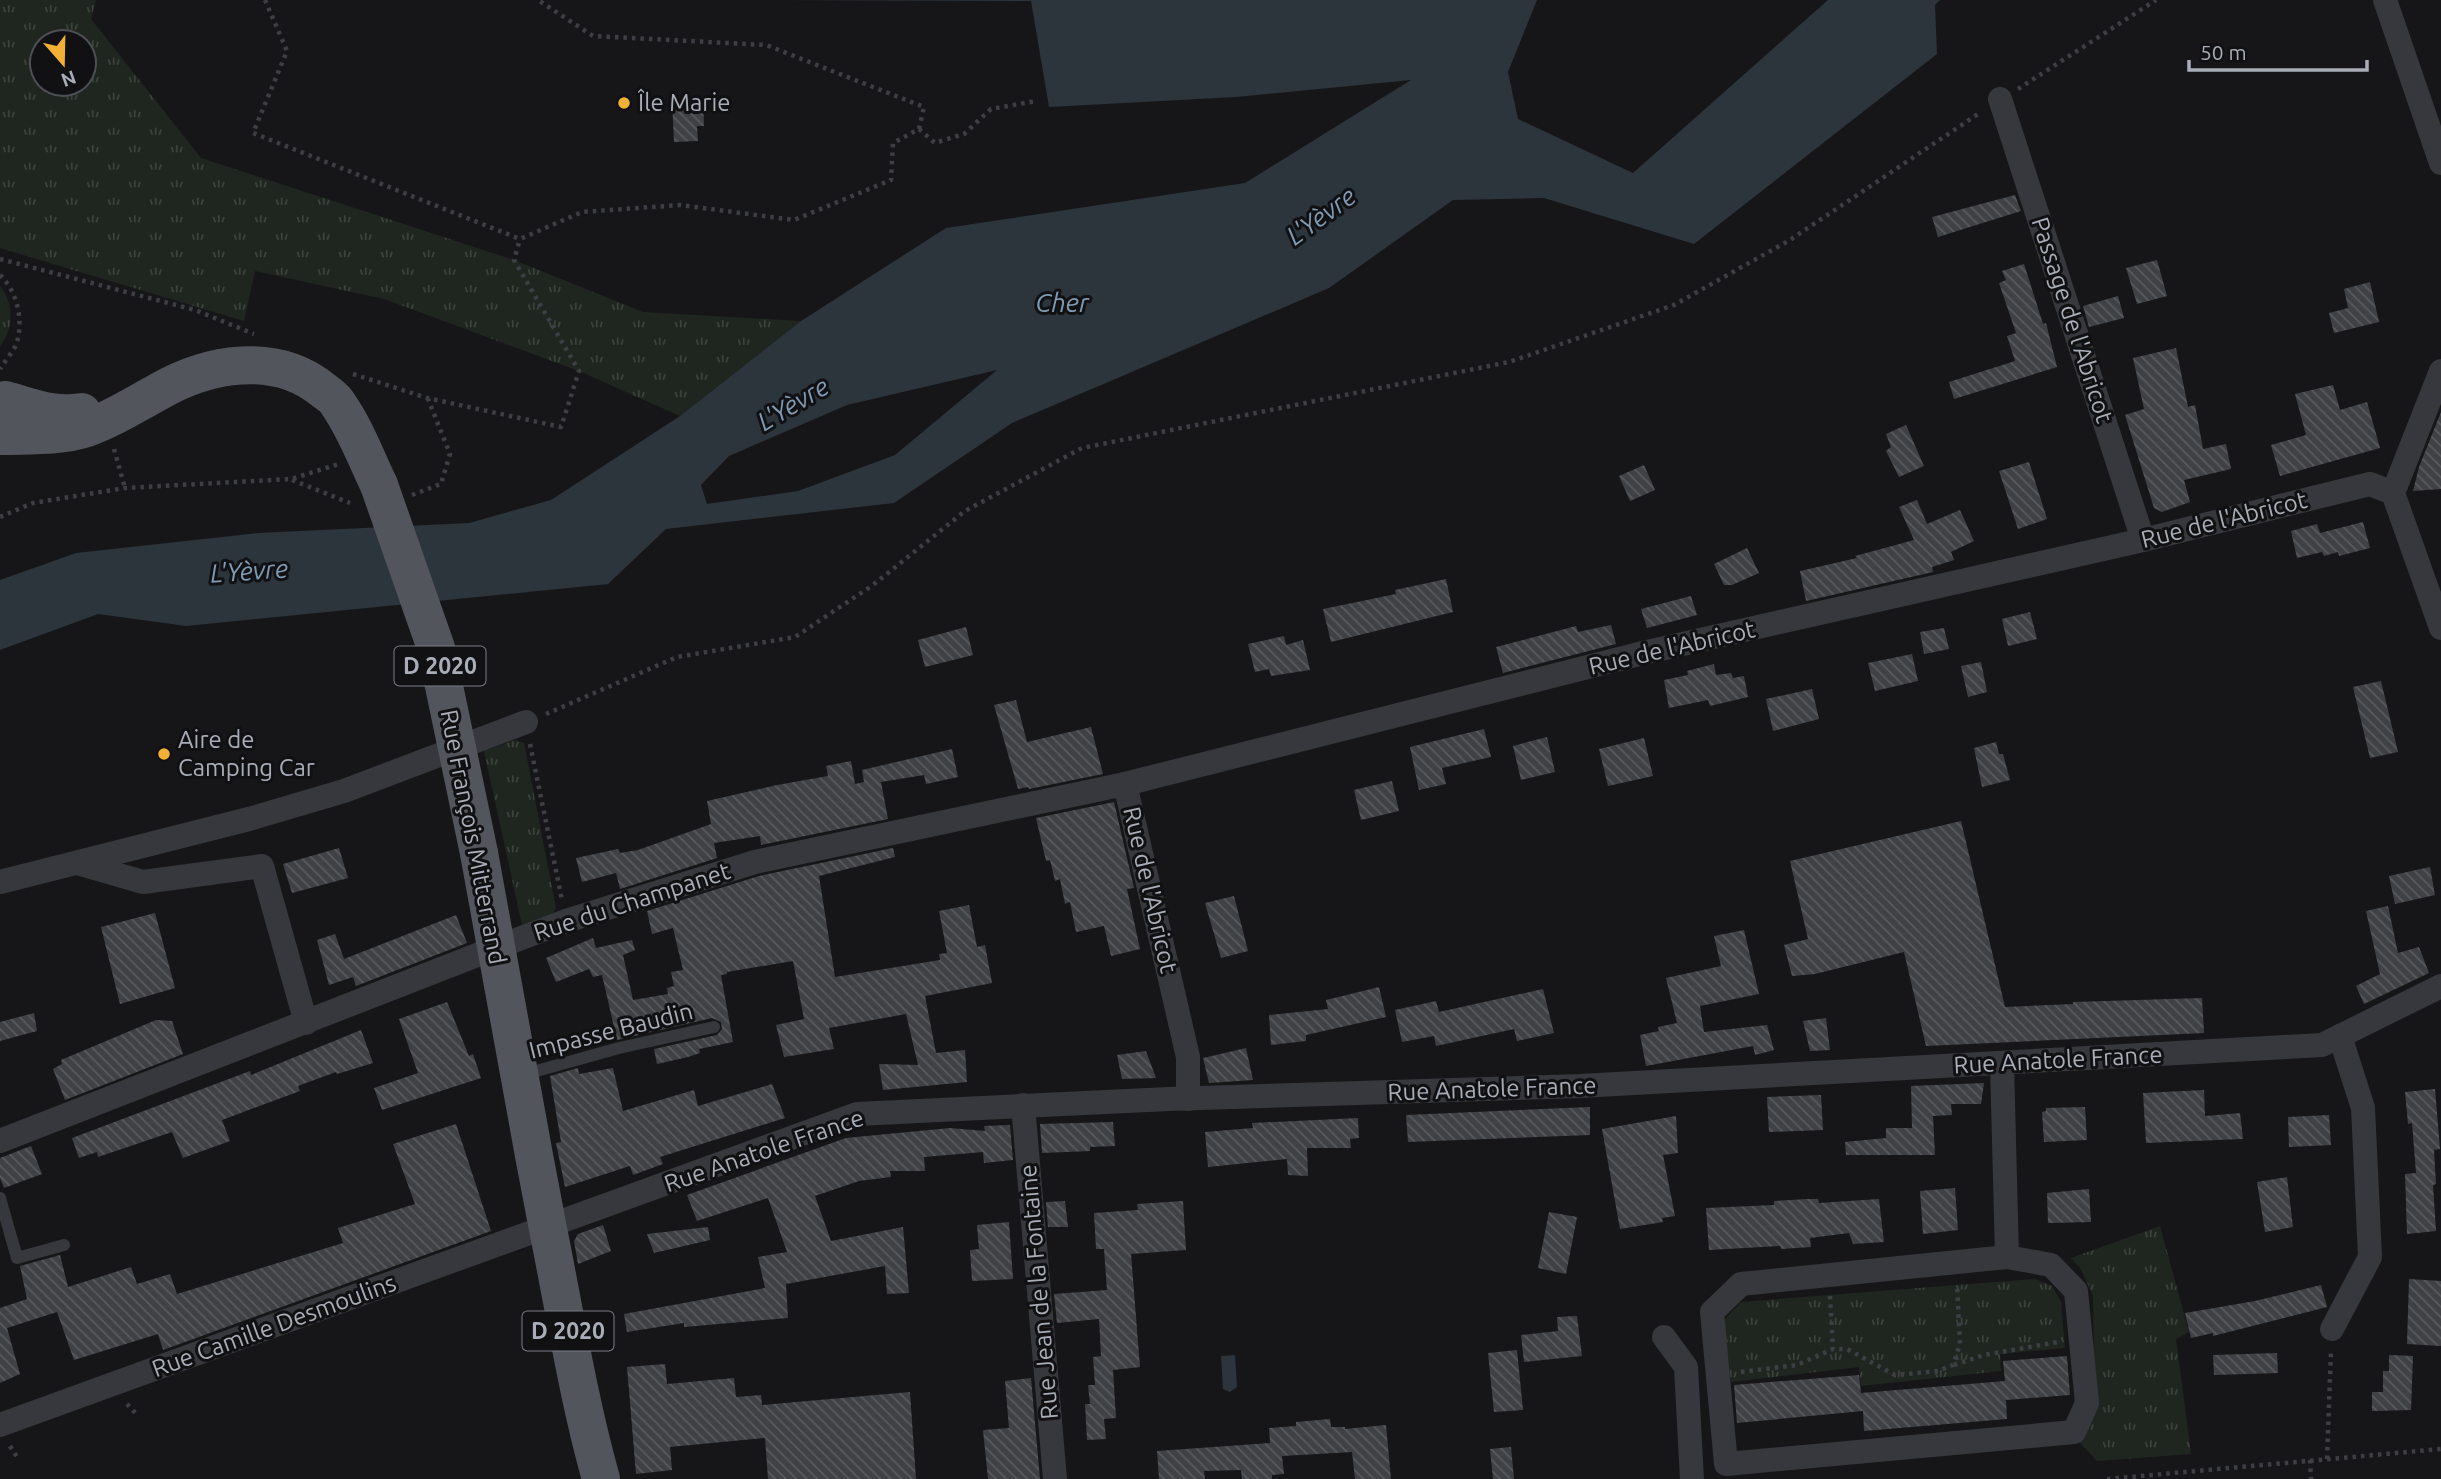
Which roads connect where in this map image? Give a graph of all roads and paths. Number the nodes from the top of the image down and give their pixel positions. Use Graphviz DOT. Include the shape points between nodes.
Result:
graph roads {
  1 [pos="265,0"];
  2 [pos="538,0"];
  3 [pos="2156,0"];
  4 [pos="2385,0"];
  5 [pos="2000,99"];
  6 [pos="1036,101"];
  7 [pos="919,129"];
  8 [pos="2441,163"];
  9 [pos="520,239"];
  10 [pos="0,259"];
  11 [pos="0,275"];
  12 [pos="255,334"];
  13 [pos="2441,371"];
  14 [pos="351,373"];
  15 [pos="428,398"];
  16 [pos="2,407"];
  17 [pos="111,441"];
  18 [pos="291,479"];
  19 [pos="374,485"];
  20 [pos="125,488"];
  21 [pos="2393,493"];
  22 [pos="0,517"];
  23 [pos="2143,540"];
  24 [pos="2441,628"];
  25 [pos="526,722"];
  26 [pos="1125,784"];
  27 [pos="76,863"];
  28 [pos="0,882"];
  29 [pos="566,921"];
  30 [pos="495,948"];
  31 [pos="2441,986"];
  32 [pos="306,1023"];
  33 [pos="714,1027"];
  34 [pos="2340,1037"];
  35 [pos="2003,1063"];
  36 [pos="518,1076"];
  37 [pos="1188,1099"];
  38 [pos="1023,1105"];
  39 [pos="0,1141"];
  40 [pos="0,1198"];
  41 [pos="548,1227"];
  42 [pos="64,1245"];
  43 [pos="2007,1257"];
  44 [pos="1956,1262"];
  45 [pos="1829,1275"];
  46 [pos="2332,1329"];
  47 [pos="1664,1337"];
  48 [pos="2081,1342"];
  49 [pos="1833,1349"];
  50 [pos="1953,1365"];
  51 [pos="1717,1374"];
  52 [pos="0,1425"];
  53 [pos="589,1436"];
  54 [pos="2441,1449"];
  55 [pos="2327,1458"];
  56 [pos="2310,1460"];
  57 [pos="575,1479"];
  58 [pos="601,1479"];
  59 [pos="1055,1479"];
  60 [pos="1692,1479"];
  61 [pos="2106,1479"];
  62 [pos="2311,1479"];
  1 -- 9 [label="path" via="287,51 253,133"];
  2 -- 7 [label="path" via="593,36 766,45 924,107"];
  3 -- 5 [label="path"];
  4 -- 8 [label="street"];
  5 -- 23 [label="street, Passage de l'Abricot"];
  5 -- 25 [label="path" via="1790,240 1674,305 1509,362 1082,448 965,511 873,585 795,637 677,657"];
  6 -- 7 [label="path" via="991,109 964,134 935,143"];
  7 -- 9 [label="path" via="892,143 891,180 794,220 680,205 582,212"];
  9 -- 15 [label="path" via="514,260 579,371 561,427"];
  10 -- 12 [label="path" via="195,310"];
  11 -- 16 [label="path" via="14,295 20,326"];
  13 -- 21 [label="street"];
  14 -- 15 [label="path"];
  15 -- 19 [label="path" via="450,454 441,484"];
  16 -- 19 [label="main road, Rue François Mitterrand / D 2020" via="58,434 139,405 158,391 214,368 247,364 279,368 311,380 338,402"];
  17 -- 20 [label="path"];
  18 -- 19 [label="path"];
  18 -- 19 [label="path"];
  18 -- 20 [label="path"];
  19 -- 30 [label="main road, Rue François Mitterrand / D 2020, bridge" via="436,648"];
  20 -- 22 [label="path" via="33,503"];
  21 -- 23 [label="street, Rue de l'Abricot" via="2370,484"];
  21 -- 24 [label="street"];
  23 -- 26 [label="street, Rue de l'Abricot" via="1643,653"];
  25 -- 27 [label="street" via="344,790"];
  25 -- 29 [label="path"];
  26 -- 29 [label="street, Rue du Champanet" via="755,862"];
  26 -- 37 [label="street, Rue de l'Abricot" via="1188,1057"];
  27 -- 28 [label="street"];
  27 -- 32 [label="street" via="143,882 262,866"];
  29 -- 30 [label="street, Rue du Champanet"];
  30 -- 32 [label="street, Rue du Champanet"];
  30 -- 36 [label="main road, Rue François Mitterrand / D 2020"];
  31 -- 34 [label="street, Rue Anatole France"];
  32 -- 39 [label="street, Rue du Champanet"];
  33 -- 36 [label="lane, Impasse Baudin"];
  34 -- 35 [label="street, Rue Anatole France" via="2322,1045"];
  34 -- 46 [label="street" via="2363,1108 2371,1257"];
  35 -- 37 [label="street, Rue Anatole France" via="1580,1086"];
  35 -- 43 [label="street"];
  36 -- 41 [label="main road, Rue François Mitterrand / D 2020"];
  37 -- 38 [label="street, Rue Anatole France"];
  38 -- 41 [label="street, Rue Anatole France" via="857,1114"];
  38 -- 59 [label="street, Rue Jean de la Fontaine"];
  40 -- 42 [label="lane" via="17,1258"];
  41 -- 52 [label="street, Rue Camille Desmoulins"];
  41 -- 53 [label="main road, Rue François Mitterrand / D 2020"];
  43 -- 44 [label="street"];
  43 -- 48 [label="street" via="2051,1265 2076,1291"];
  44 -- 45 [label="street"];
  44 -- 50 [label="path" via="1960,1344"];
  45 -- 49 [label="path"];
  45 -- 51 [label="street" via="1741,1284 1712,1312"];
  46 -- 55 [label="path"];
  47 -- 60 [label="street" via="1686,1367"];
  48 -- 50 [label="path" via="2039,1345"];
  48 -- 51 [label="street" via="2087,1403 2074,1432 1726,1464"];
  49 -- 50 [label="path" via="1847,1349 1895,1375"];
  49 -- 51 [label="path" via="1797,1365"];
  53 -- 57 [label="main road, Rue François Mitterrand / D 2020"];
  53 -- 58 [label="main road, Rue François Mitterrand / D 2020"];
  54 -- 55 [label="path"];
  55 -- 56 [label="path"];
  56 -- 61 [label="path"];
  56 -- 62 [label="path"];
}
